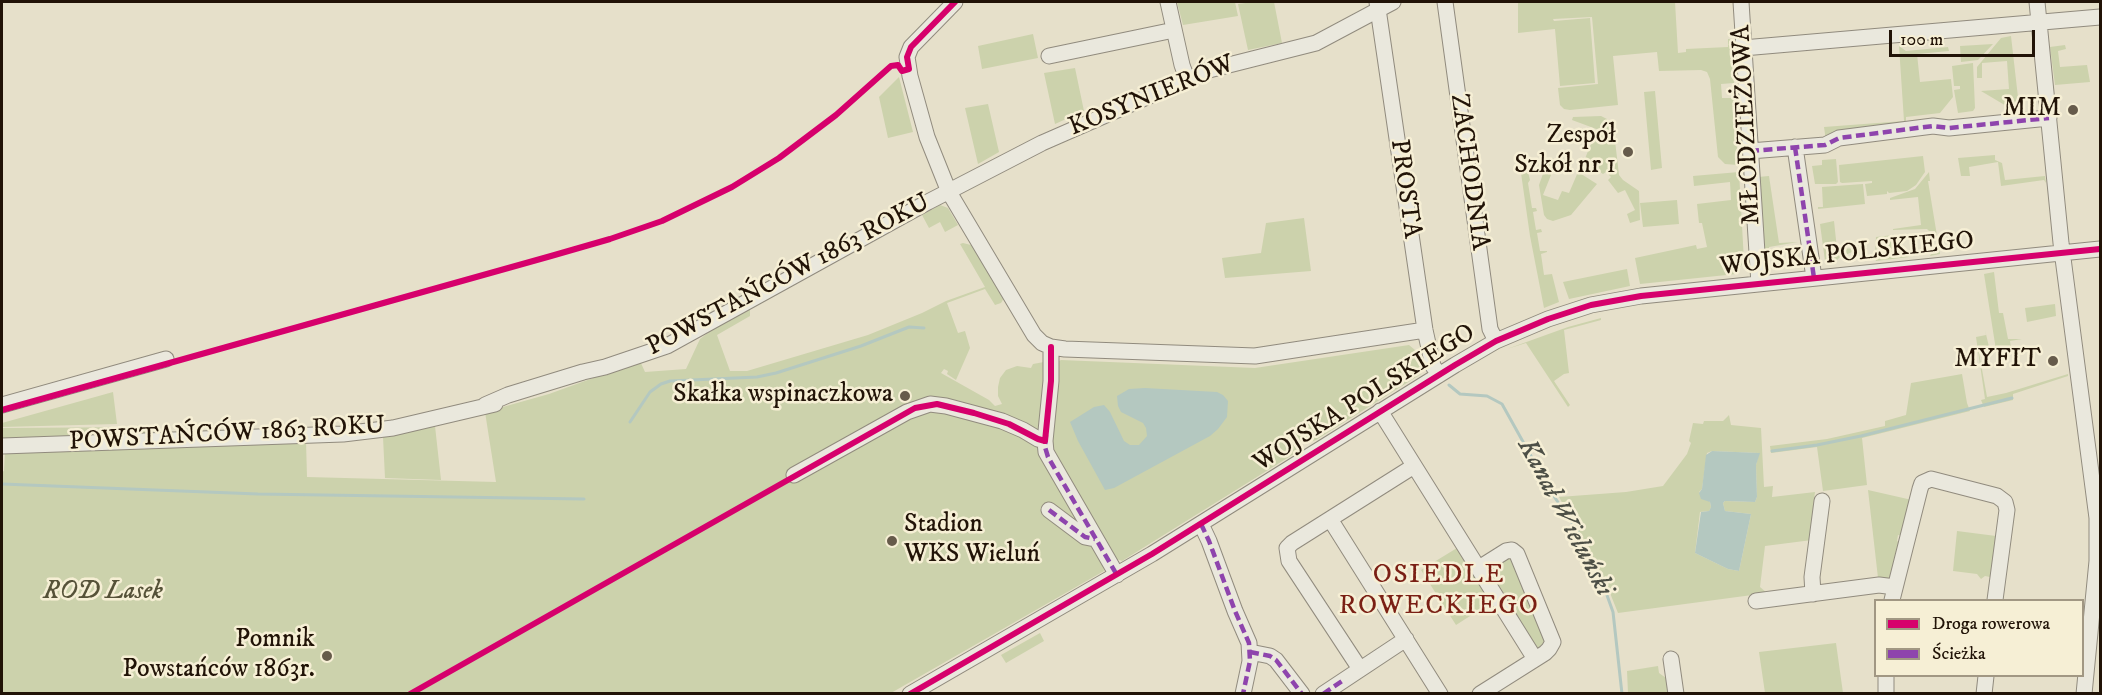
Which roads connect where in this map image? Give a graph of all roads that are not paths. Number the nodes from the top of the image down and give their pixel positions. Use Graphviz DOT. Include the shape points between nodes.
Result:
graph roads {
  1 [pos="954,2"];
  2 [pos="1168,2"];
  3 [pos="1393,2"];
  4 [pos="1445,2"];
  5 [pos="1741,2"];
  6 [pos="2037,2"];
  7 [pos="1378,6"];
  8 [pos="2100,17"];
  9 [pos="2040,24"];
  10 [pos="1174,30"];
  11 [pos="1743,48"];
  12 [pos="1049,56"];
  13 [pos="1187,79"];
  14 [pos="2049,118"];
  15 [pos="1795,147"];
  16 [pos="1749,151"];
  17 [pos="949,192"];
  18 [pos="2100,249"];
  19 [pos="2062,253"];
  20 [pos="1814,278"];
  21 [pos="1759,284"];
  22 [pos="1425,330"];
  23 [pos="1496,341"];
  24 [pos="1051,347"];
  25 [pos="166,359"];
  26 [pos="1439,375"];
  27 [pos="2,405"];
  28 [pos="1380,411"];
  29 [pos="1045,441"];
  30 [pos="2,446"];
  31 [pos="1414,466"];
  32 [pos="794,476"];
  33 [pos="1822,501"];
  34 [pos="1049,510"];
  35 [pos="1330,519"];
  36 [pos="1201,524"];
  37 [pos="1095,539"];
  38 [pos="1479,568"];
  39 [pos="1117,575"];
  40 [pos="1893,593"];
  41 [pos="1813,594"];
  42 [pos="1995,599"];
  43 [pos="1756,601"];
  44 [pos="1406,639"];
  45 [pos="1250,652"];
  46 [pos="1534,659"];
  47 [pos="1671,659"];
  48 [pos="1360,669"];
  49 [pos="1886,677"];
  50 [pos="1986,677"];
  51 [pos="910,693"];
  52 [pos="1243,693"];
  53 [pos="1302,693"];
  54 [pos="1323,693"];
  55 [pos="1440,693"];
  56 [pos="1480,693"];
  57 [pos="1676,693"];
  58 [pos="1886,693"];
  59 [pos="1984,693"];
  60 [pos="2084,693"];
  1 -- 17 [label="street" via="911,47 907,57 924,125"];
  2 -- 10 [label="street"];
  3 -- 7 [label="street, KOSYNIERÓW"];
  4 -- 23 [label="street, ZACHODNIA" via="1490,329"];
  5 -- 11 [label="street, MŁODZIEŻOWA"];
  6 -- 9 [label="street"];
  7 -- 13 [label="street, KOSYNIERÓW" via="1310,45 1228,64"];
  7 -- 22 [label="street, PROSTA"];
  8 -- 9 [label="street"];
  9 -- 11 [label="street"];
  9 -- 14 [label="street"];
  10 -- 12 [label="street"];
  10 -- 13 [label="street"];
  11 -- 16 [label="street, MŁODZIEŻOWA"];
  13 -- 17 [label="street, KOSYNIERÓW" via="1042,143"];
  14 -- 15 [label="street" via="1949,128 1934,126"];
  14 -- 19 [label="street"];
  15 -- 16 [label="street"];
  15 -- 20 [label="street"];
  16 -- 21 [label="street, MŁODZIEŻOWA"];
  17 -- 24 [label="street, POWSTAŃCÓW 1863 ROKU" via="1034,335"];
  17 -- 30 [label="street, POWSTAŃCÓW 1863 ROKU" via="682,339 552,390 393,428 354,433"];
  18 -- 19 [label="street, WOJSKA POLSKIEGO"];
  19 -- 20 [label="street, WOJSKA POLSKIEGO"];
  19 -- 60 [label="street" via="2098,528"];
  20 -- 21 [label="street, WOJSKA POLSKIEGO"];
  21 -- 23 [label="street, WOJSKA POLSKIEGO" via="1602,303 1556,316"];
  22 -- 24 [label="street" via="1255,356"];
  22 -- 26 [label="street, PROSTA"];
  23 -- 26 [label="street, WOJSKA POLSKIEGO"];
  24 -- 29 [label="street"];
  25 -- 27 [label="street"];
  26 -- 28 [label="street, WOJSKA POLSKIEGO"];
  28 -- 31 [label="street"];
  28 -- 36 [label="street, WOJSKA POLSKIEGO"];
  29 -- 32 [label="street" via="1002,421 930,404 907,412"];
  29 -- 37 [label="street" via="1048,457"];
  31 -- 35 [label="street"];
  31 -- 38 [label="street"];
  33 -- 41 [label="street"];
  34 -- 37 [label="street" via="1085,537"];
  35 -- 44 [label="street"];
  35 -- 48 [label="street" via="1292,543 1287,555"];
  36 -- 39 [label="street, WOJSKA POLSKIEGO"];
  36 -- 45 [label="street"];
  37 -- 39 [label="street"];
  38 -- 46 [label="street"];
  38 -- 46 [label="street" via="1506,551 1517,554 1552,637 1549,649"];
  39 -- 51 [label="street, WOJSKA POLSKIEGO"];
  40 -- 41 [label="street" via="1879,585"];
  40 -- 42 [label="street" via="1922,483 1936,479 1997,496 2005,502"];
  41 -- 43 [label="street"];
  44 -- 48 [label="street"];
  44 -- 55 [label="street"];
  45 -- 52 [label="street"];
  45 -- 53 [label="street" via="1276,660"];
  46 -- 56 [label="street"];
  47 -- 57 [label="street"];
  48 -- 54 [label="street"];
  49 -- 58 [label="street"];
  50 -- 59 [label="street"];
}
